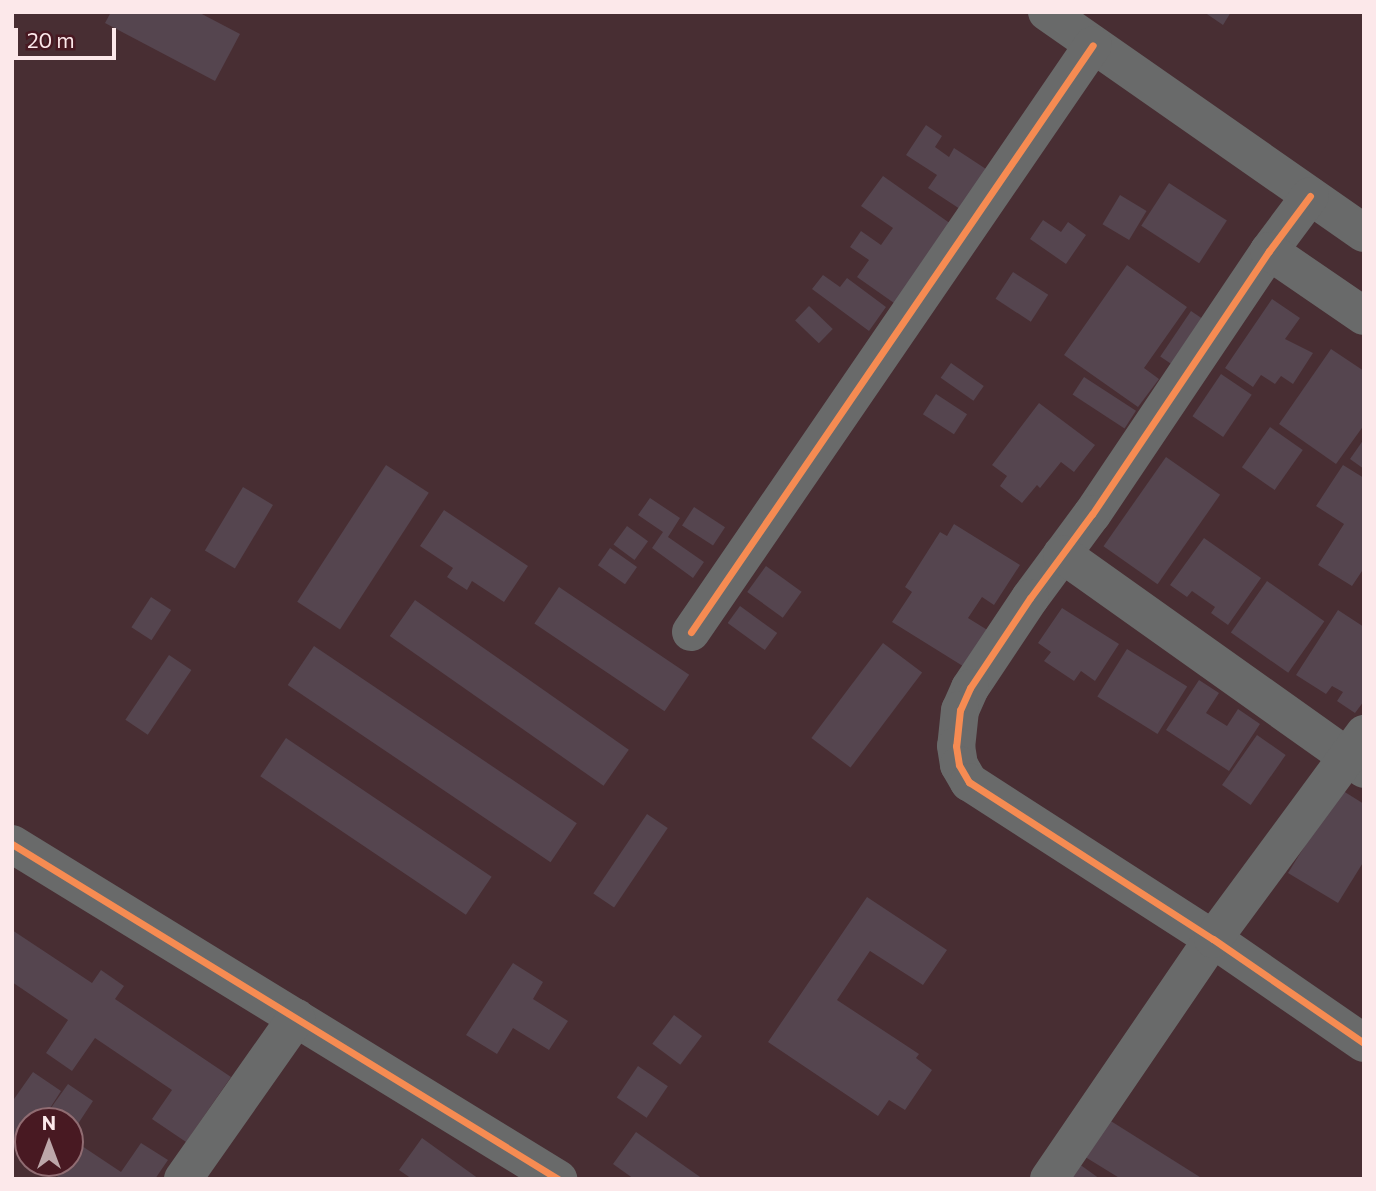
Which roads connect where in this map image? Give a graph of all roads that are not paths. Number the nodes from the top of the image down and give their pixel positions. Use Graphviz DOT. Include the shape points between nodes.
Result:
graph roads {
  1 [pos="1046,12"];
  2 [pos="1093,45"];
  3 [pos="1310,196"];
  4 [pos="1364,233"];
  5 [pos="1269,251"];
  6 [pos="1364,316"];
  7 [pos="1062,555"];
  8 [pos="691,632"];
  9 [pos="1358,754"];
  10 [pos="12,844"];
  11 [pos="1213,939"];
  12 [pos="296,1018"];
  13 [pos="1364,1042"];
  14 [pos="183,1179"];
  15 [pos="558,1179"];
  16 [pos="1049,1179"];
  1 -- 2 [label="street"];
  2 -- 3 [label="street"];
  2 -- 8 [label="street"];
  3 -- 4 [label="street"];
  3 -- 5 [label="street"];
  5 -- 6 [label="street"];
  5 -- 7 [label="street"];
  7 -- 9 [label="street"];
  7 -- 11 [label="street" via="970,688 956,731 959,765 969,782"];
  9 -- 11 [label="street"];
  10 -- 12 [label="street"];
  11 -- 13 [label="street"];
  11 -- 16 [label="street"];
  12 -- 14 [label="street"];
  12 -- 15 [label="street"];
}
